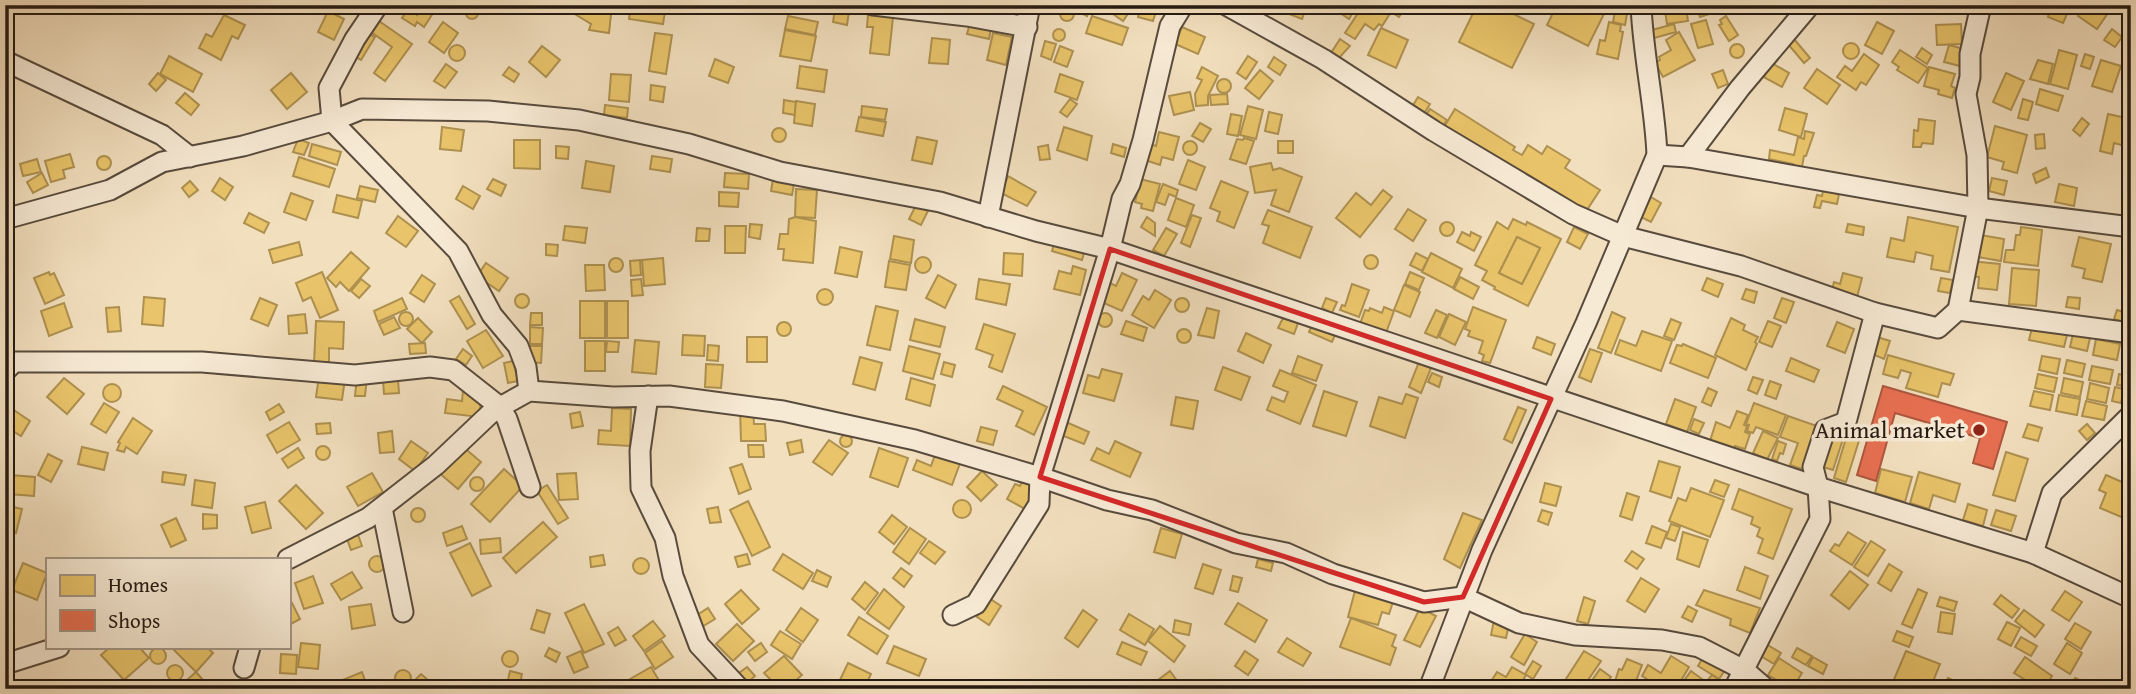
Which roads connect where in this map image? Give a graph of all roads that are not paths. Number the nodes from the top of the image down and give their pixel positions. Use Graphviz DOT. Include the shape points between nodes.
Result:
graph roads {
  1 [pos="378,5"];
  2 [pos="873,5"];
  3 [pos="1030,5"];
  4 [pos="1183,5"];
  5 [pos="1226,5"];
  6 [pos="1641,5"];
  7 [pos="1810,5"];
  8 [pos="1980,5"];
  9 [pos="1027,27"];
  10 [pos="5,61"];
  11 [pos="332,121"];
  12 [pos="1657,155"];
  13 [pos="190,157"];
  14 [pos="1688,157"];
  15 [pos="1978,208"];
  16 [pos="988,217"];
  17 [pos="5,219"];
  18 [pos="2131,227"];
  19 [pos="1623,236"];
  20 [pos="1110,249"];
  21 [pos="1958,310"];
  22 [pos="1875,313"];
  23 [pos="2131,333"];
  24 [pos="5,370"];
  25 [pos="528,391"];
  26 [pos="648,396"];
  27 [pos="1551,399"];
  28 [pos="500,407"];
  29 [pos="2131,415"];
  30 [pos="1040,477"];
  31 [pos="530,487"];
  32 [pos="1818,487"];
  33 [pos="382,508"];
  34 [pos="2033,553"];
  35 [pos="290,558"];
  36 [pos="1463,597"];
  37 [pos="2131,598"];
  38 [pos="403,612"];
  39 [pos="953,615"];
  40 [pos="56,648"];
  41 [pos="250,648"];
  42 [pos="5,664"];
  43 [pos="244,668"];
  44 [pos="1744,670"];
  45 [pos="740,689"];
  46 [pos="1429,689"];
  47 [pos="1734,689"];
  48 [pos="1766,689"];
  1 -- 11 [label="street" via="329,88"];
  2 -- 9 [label="street"];
  3 -- 9 [label="street"];
  4 -- 20 [label="street" via="1170,26 1143,140"];
  5 -- 19 [label="street" via="1323,59 1573,214"];
  6 -- 12 [label="street"];
  7 -- 14 [label="street"];
  8 -- 15 [label="street" via="1966,94 1977,155"];
  9 -- 16 [label="street"];
  10 -- 13 [label="street" via="162,135"];
  11 -- 13 [label="street"];
  11 -- 16 [label="street" via="362,108 488,111 579,120 689,144 780,172 940,202"];
  11 -- 25 [label="street" via="458,251 492,315 517,346 526,367"];
  12 -- 14 [label="street"];
  12 -- 19 [label="street"];
  13 -- 17 [label="street" via="162,162 110,190"];
  14 -- 15 [label="street"];
  15 -- 18 [label="street"];
  15 -- 21 [label="street"];
  16 -- 20 [label="street"];
  19 -- 22 [label="street" via="1741,266"];
  19 -- 27 [label="street"];
  20 -- 27 [label="street"];
  20 -- 30 [label="street"];
  21 -- 22 [label="street" via="1938,328"];
  21 -- 23 [label="street"];
  22 -- 32 [label="street" via="1846,422 1825,430 1813,467"];
  24 -- 28 [label="street" via="15,362 47,360 202,362 355,375 430,367 453,370"];
  25 -- 26 [label="street"];
  25 -- 28 [label="street"];
  26 -- 30 [label="street" via="783,411 915,440"];
  26 -- 45 [label="street" via="640,451 641,488 665,538 673,576 699,645"];
  27 -- 32 [label="street"];
  27 -- 36 [label="street"];
  28 -- 31 [label="street"];
  28 -- 33 [label="street"];
  29 -- 34 [label="street" via="2052,493"];
  30 -- 36 [label="street" via="1152,510 1236,543 1286,553 1333,574 1424,602"];
  30 -- 39 [label="street" via="1039,504 976,604"];
  32 -- 34 [label="street"];
  32 -- 44 [label="street" via="1820,519"];
  33 -- 35 [label="street"];
  33 -- 38 [label="street"];
  34 -- 37 [label="street"];
  36 -- 44 [label="street" via="1519,623 1575,635 1699,647"];
  36 -- 46 [label="street"];
  40 -- 42 [label="street"];
  41 -- 43 [label="street"];
  44 -- 47 [label="street"];
  44 -- 48 [label="street"];
}
